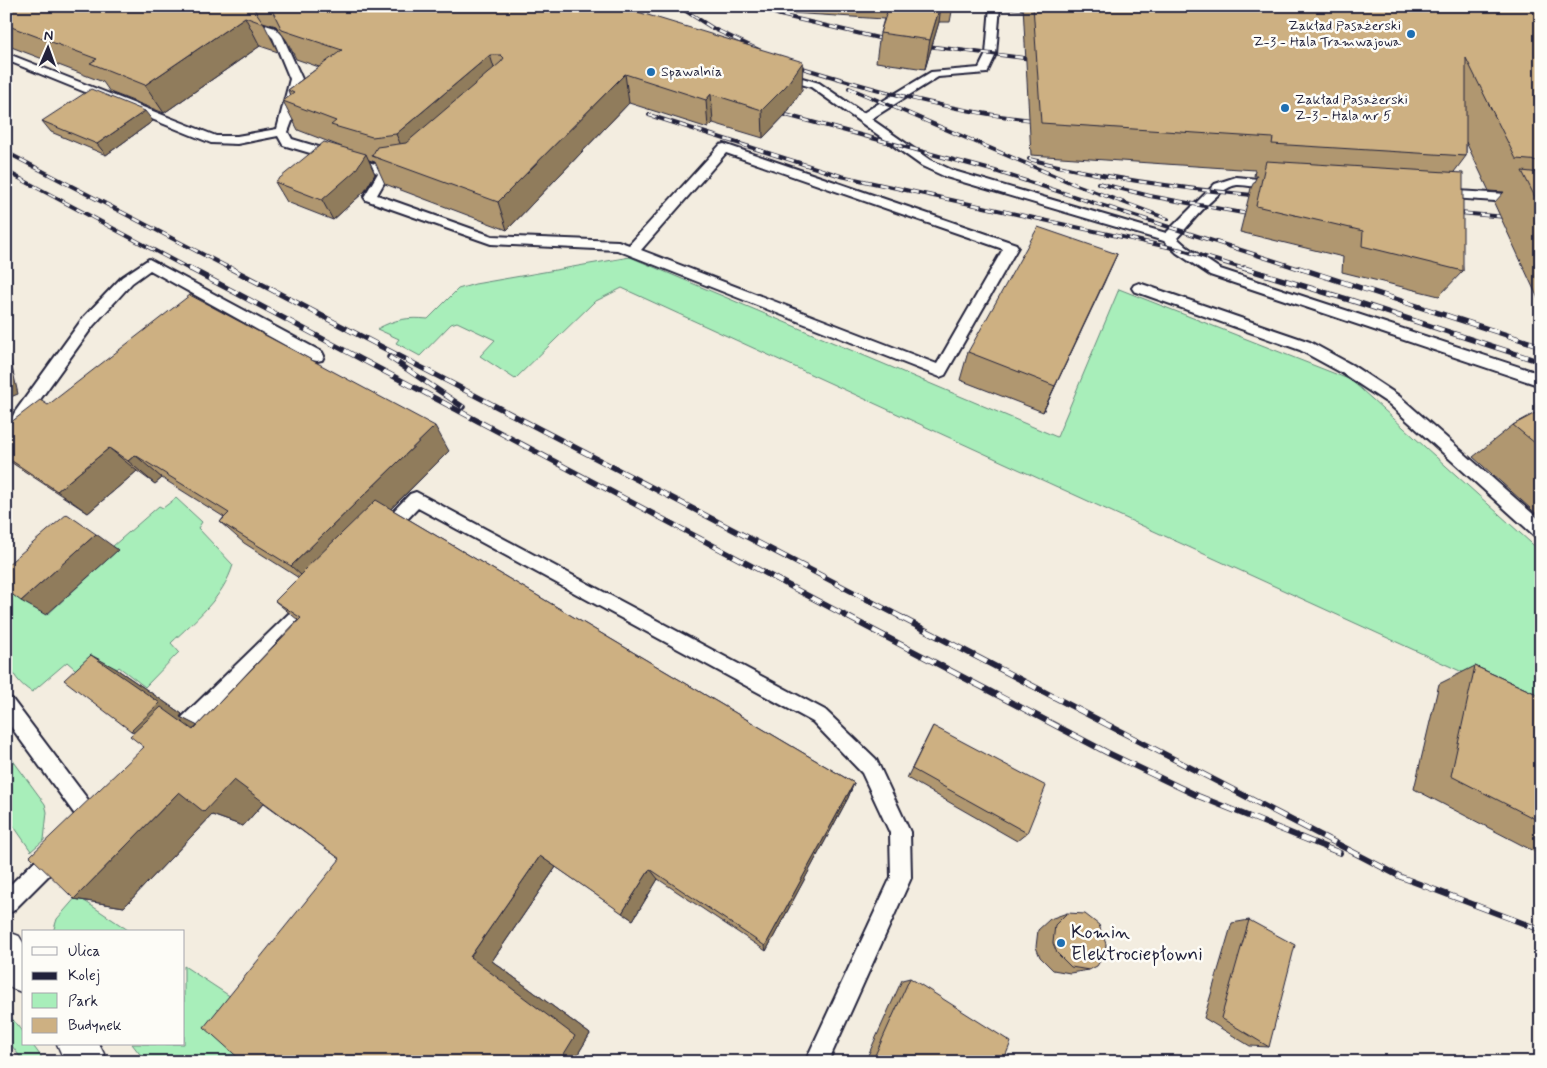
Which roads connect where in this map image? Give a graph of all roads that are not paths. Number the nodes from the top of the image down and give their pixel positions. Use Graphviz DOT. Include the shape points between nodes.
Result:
graph roads {
  1 [pos="995,6"];
  2 [pos="237,19"];
  3 [pos="6,56"];
  4 [pos="767,71"];
  5 [pos="862,119"];
  6 [pos="282,132"];
  7 [pos="404,168"];
  8 [pos="386,171"];
  9 [pos="1286,184"];
  10 [pos="1433,194"];
  11 [pos="1541,200"];
  12 [pos="1169,238"];
  13 [pos="632,251"];
  14 [pos="1139,288"];
  15 [pos="318,356"];
  16 [pos="1541,380"];
  17 [pos="6,447"];
  18 [pos="1541,531"];
  19 [pos="374,541"];
  20 [pos="324,590"];
  21 [pos="6,705"];
  22 [pos="162,750"];
  23 [pos="105,806"];
  24 [pos="79,832"];
  25 [pos="6,904"];
  26 [pos="6,949"];
  27 [pos="22,971"];
  28 [pos="76,1046"];
  29 [pos="88,1062"];
  30 [pos="816,1062"];
  1 -- 5 [label="lane" via="991,54 983,71 935,74"];
  2 -- 6 [label="lane" via="271,30 278,37 296,79"];
  3 -- 6 [label="lane" via="215,140 237,140"];
  4 -- 5 [label="lane" via="815,85"];
  5 -- 12 [label="lane" via="926,163 950,174"];
  6 -- 8 [label="lane" via="287,142"];
  7 -- 8 [label="lane"];
  8 -- 13 [label="lane" via="370,196 491,240 618,246"];
  9 -- 12 [label="lane" via="1236,181 1219,187"];
  10 -- 11 [label="lane"];
  12 -- 16 [label="lane" via="1215,272"];
  13 -- 13 [label="lane" via="724,148 1011,247 940,371"];
  14 -- 18 [label="lane" via="1305,346 1347,369 1394,400"];
  15 -- 17 [label="lane" via="149,264 127,280 88,322 20,416"];
  19 -- 30 [label="lane" via="416,499 819,716 869,766 900,832 901,878"];
  20 -- 22 [label="lane"];
  21 -- 24 [label="lane"];
  23 -- 24 [label="lane"];
  24 -- 25 [label="lane"];
  26 -- 27 [label="street"];
  28 -- 29 [label="street"];
}
